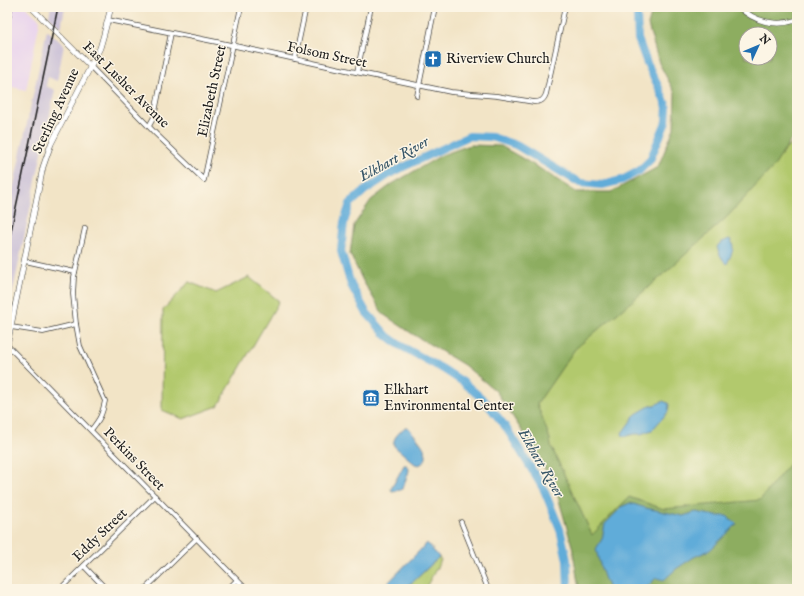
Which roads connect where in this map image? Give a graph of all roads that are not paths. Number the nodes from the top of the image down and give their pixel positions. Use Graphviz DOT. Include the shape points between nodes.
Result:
graph roads {
  1 [pos="9,7"];
  2 [pos="31,7"];
  3 [pos="111,7"];
  4 [pos="242,7"];
  5 [pos="306,7"];
  6 [pos="371,7"];
  7 [pos="435,7"];
  8 [pos="565,7"];
  9 [pos="739,7"];
  10 [pos="7,18"];
  11 [pos="108,20"];
  12 [pos="797,20"];
  13 [pos="171,33"];
  14 [pos="233,46"];
  15 [pos="295,59"];
  16 [pos="91,67"];
  17 [pos="357,72"];
  18 [pos="419,85"];
  19 [pos="417,96"];
  20 [pos="149,126"];
  21 [pos="204,180"];
  22 [pos="85,228"];
  23 [pos="25,261"];
  24 [pos="75,272"];
  25 [pos="76,324"];
  26 [pos="11,327"];
  27 [pos="7,345"];
  28 [pos="91,430"];
  29 [pos="155,496"];
  30 [pos="461,522"];
  31 [pos="197,538"];
  32 [pos="84,566"];
  33 [pos="237,580"];
  34 [pos="60,589"];
  35 [pos="106,589"];
  36 [pos="145,589"];
  37 [pos="228,589"];
  38 [pos="246,589"];
  39 [pos="488,589"];
  1 -- 10 [label="main road"];
  2 -- 16 [label="street, East Lusher Avenue"];
  3 -- 11 [label="street, Sterling Avenue"];
  4 -- 14 [label="street, Elizabeth Street"];
  5 -- 15 [label="street"];
  6 -- 17 [label="street"];
  7 -- 18 [label="street"];
  8 -- 18 [label="street, Folsom Street" via="546,94 542,101 451,92"];
  9 -- 12 [label="street" via="763,21 781,23"];
  11 -- 13 [label="street, Folsom Street"];
  11 -- 16 [label="street, Sterling Avenue" via="100,48"];
  13 -- 14 [label="street, Folsom Street"];
  13 -- 20 [label="street" via="154,117"];
  14 -- 15 [label="street, Folsom Street"];
  14 -- 21 [label="street, Elizabeth Street"];
  15 -- 17 [label="street, Folsom Street"];
  16 -- 20 [label="street, East Lusher Avenue"];
  16 -- 23 [label="street, Sterling Avenue" via="51,144 43,167"];
  17 -- 18 [label="street, Folsom Street"];
  18 -- 19 [label="street"];
  20 -- 21 [label="street, East Lusher Avenue"];
  22 -- 24 [label="street"];
  23 -- 24 [label="street"];
  23 -- 26 [label="street, Sterling Avenue"];
  24 -- 25 [label="street" via="73,294"];
  25 -- 26 [label="street" via="43,332"];
  25 -- 28 [label="street" via="80,346 105,402 100,419"];
  26 -- 27 [label="street, Sterling Avenue"];
  27 -- 28 [label="street, Perkins Street"];
  28 -- 29 [label="street, Perkins Street"];
  29 -- 31 [label="street, Perkins Street"];
  29 -- 32 [label="street, Eddy Street"];
  30 -- 39 [label="street"];
  31 -- 33 [label="street, Perkins Street"];
  31 -- 36 [label="street"];
  32 -- 34 [label="street, Eddy Street"];
  32 -- 35 [label="street"];
  33 -- 37 [label="street"];
  33 -- 38 [label="street, Perkins Street"];
}
